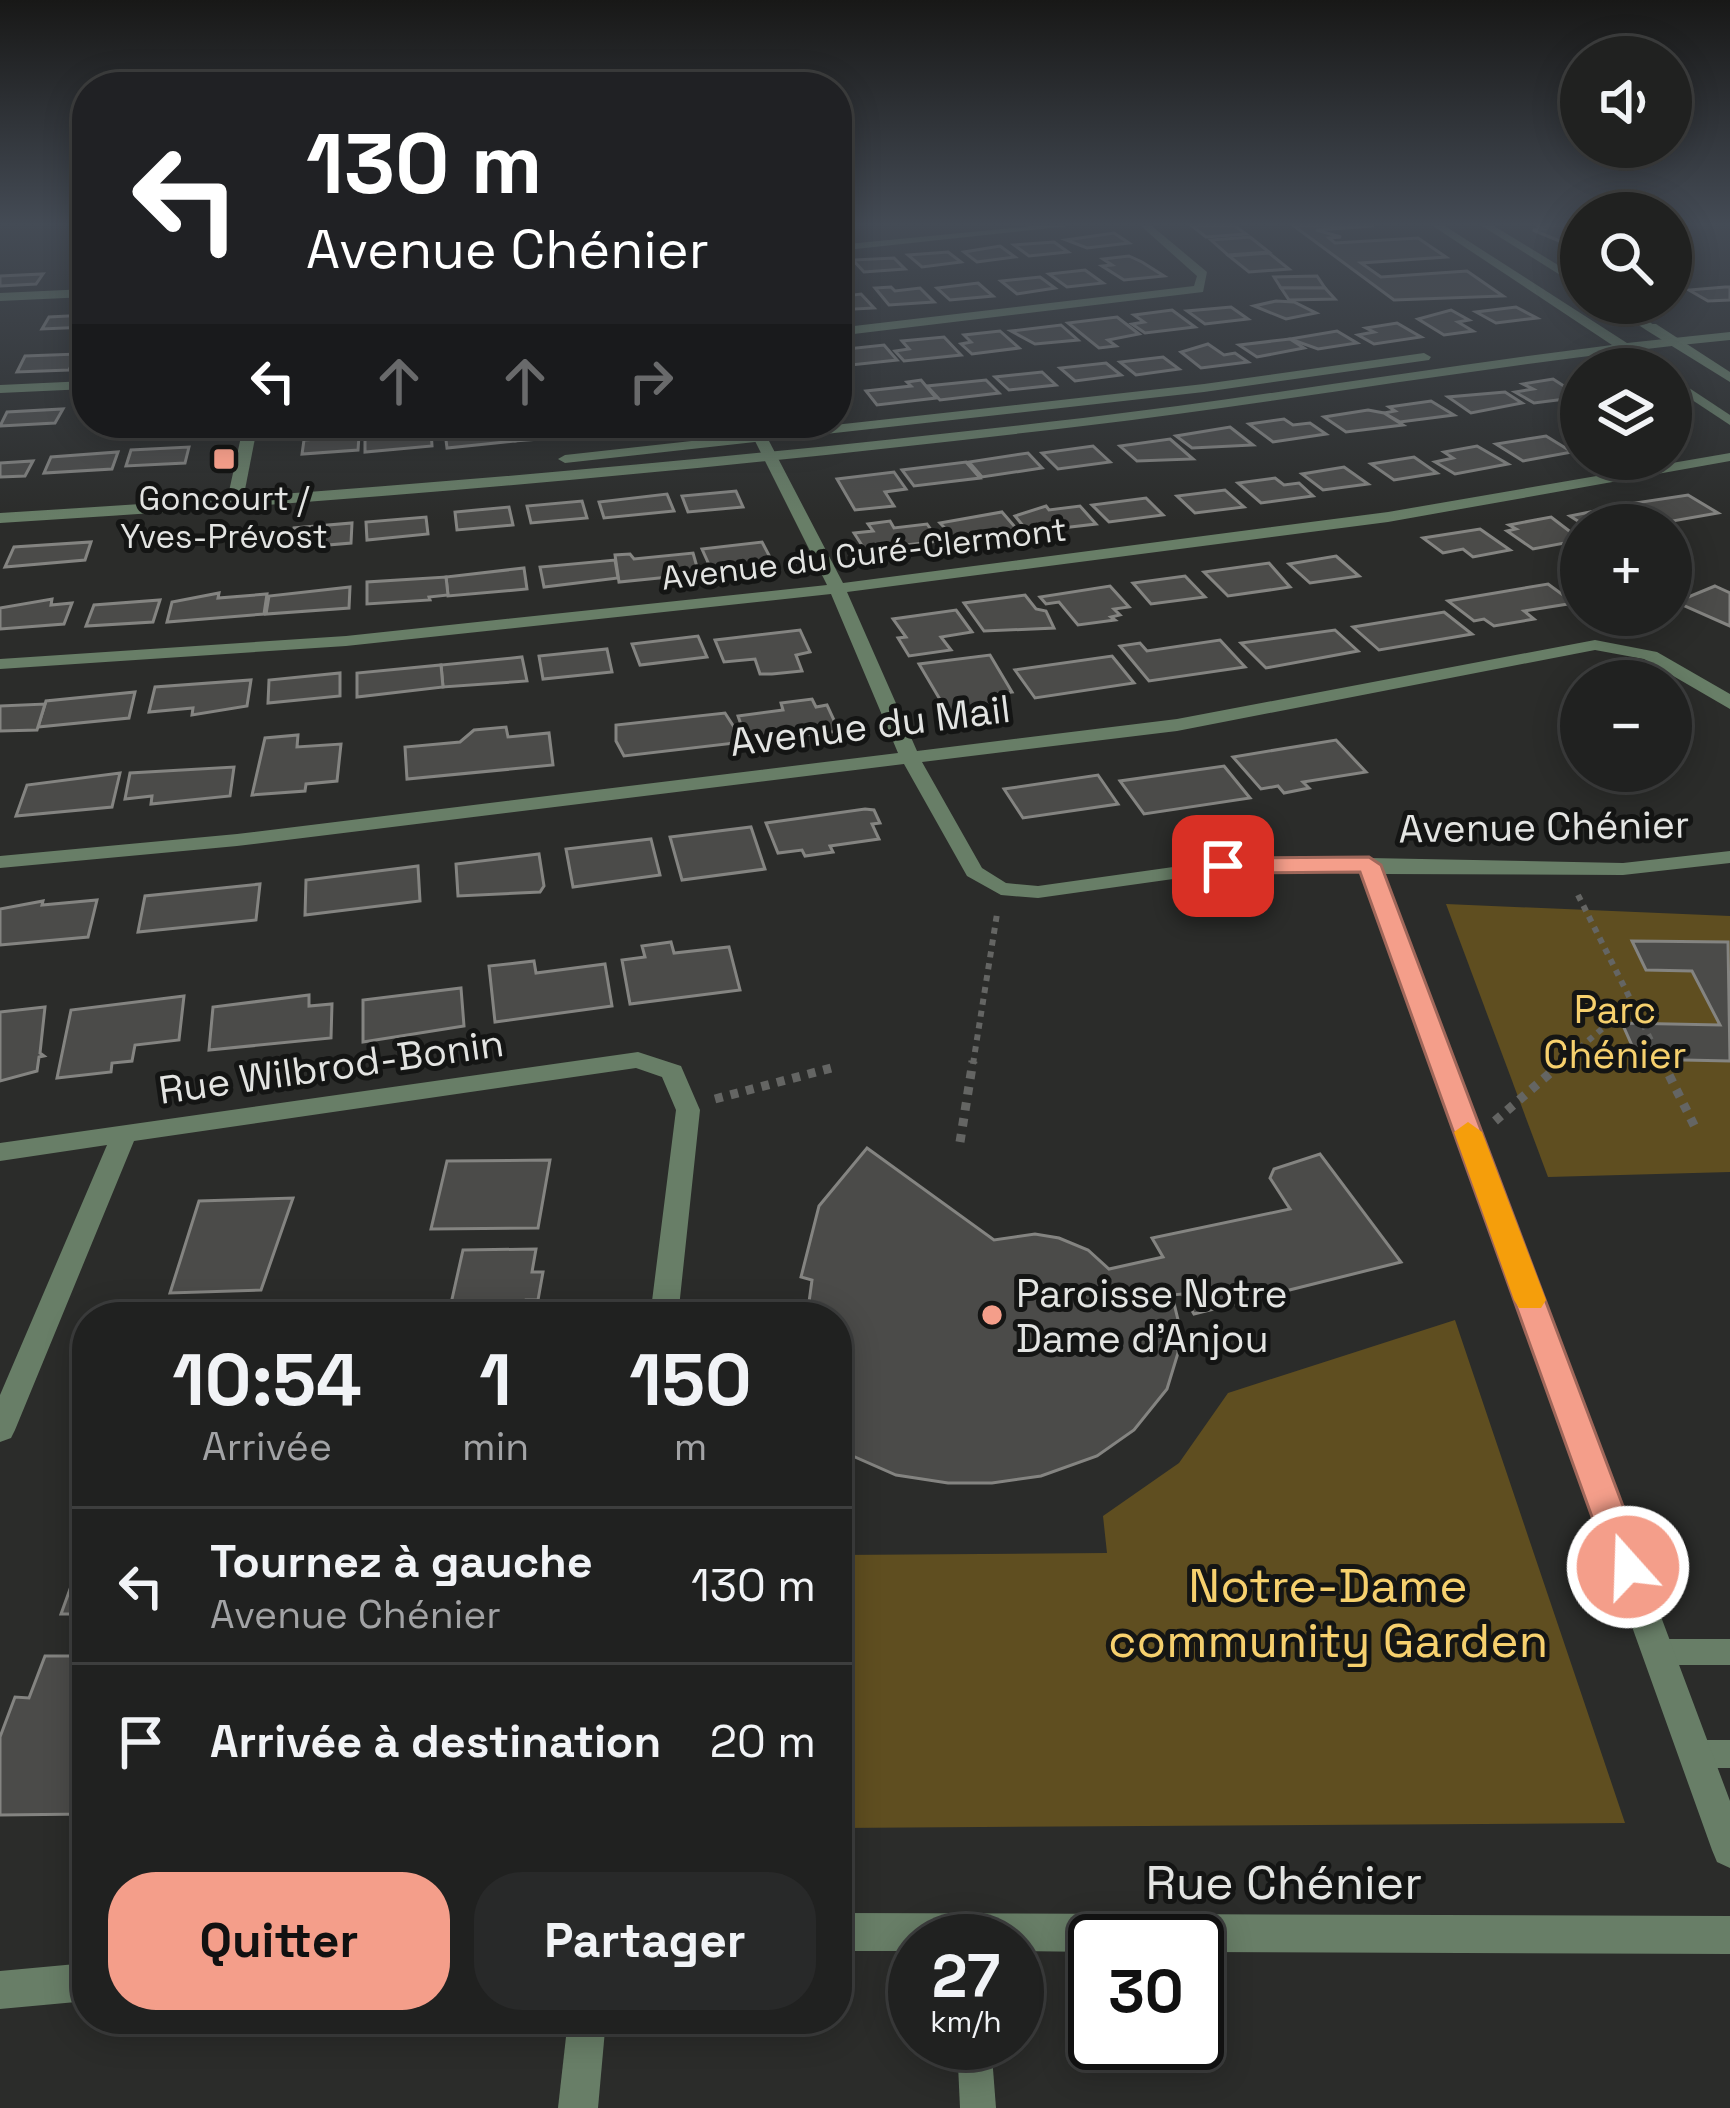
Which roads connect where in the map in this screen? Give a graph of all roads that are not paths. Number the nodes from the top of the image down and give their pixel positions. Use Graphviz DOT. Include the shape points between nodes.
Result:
graph roads {
  1 [pos="901,324"];
  2 [pos="1591,324"];
  3 [pos="1647,324"];
  4 [pos="1681,324"];
  5 [pos="1651,327"];
  6 [pos="852,330"];
  7 [pos="1604,333"];
  8 [pos="1730,336"];
  9 [pos="1672,340"];
  10 [pos="1623,346"];
  11 [pos="1626,348"];
  12 [pos="1475,350"];
  13 [pos="1453,353"];
  14 [pos="1730,378"];
  15 [pos="72,386"];
  16 [pos="1204,388"];
  17 [pos="0,389"];
  18 [pos="1692,395"];
  19 [pos="1225,404"];
  20 [pos="1730,421"];
  21 [pos="852,437"];
  22 [pos="247,438"];
  23 [pos="846,438"];
  24 [pos="767,449"];
  25 [pos="1730,458"];
  26 [pos="236,497"];
  27 [pos="0,503"];
  28 [pos="0,518"];
  29 [pos="835,589"];
  30 [pos="0,664"];
  31 [pos="1730,703"];
  32 [pos="909,756"];
  33 [pos="1730,857"];
  34 [pos="0,862"];
  35 [pos="1369,865"];
  36 [pos="123,1136"];
  37 [pos="0,1152"];
  38 [pos="666,1302"];
  39 [pos="0,1430"];
  40 [pos="1660,1652"];
  41 [pos="1730,1652"];
  42 [pos="1697,1754"];
  43 [pos="1730,1754"];
  44 [pos="1730,1850"];
  45 [pos="852,1933"];
  46 [pos="888,1934"];
  47 [pos="1730,1935"];
  48 [pos="1044,1937"];
  49 [pos="72,1983"];
  50 [pos="0,1990"];
  51 [pos="585,2034"];
  52 [pos="976,2070"];
  53 [pos="578,2108"];
  54 [pos="978,2108"];
  1 -- 6 [label="street"];
  2 -- 7 [label="street"];
  3 -- 5 [label="street"];
  4 -- 5 [label="street"];
  5 -- 7 [label="street"];
  5 -- 9 [label="street"];
  7 -- 10 [label="street"];
  7 -- 12 [label="street"];
  8 -- 9 [label="street"];
  9 -- 10 [label="street"];
  9 -- 14 [label="street"];
  10 -- 11 [label="street"];
  10 -- 19 [label="street"];
  13 -- 16 [label="street"];
  15 -- 17 [label="street"];
  16 -- 19 [label="street"];
  16 -- 21 [label="street"];
  18 -- 20 [label="street"];
  19 -- 24 [label="street"];
  22 -- 26 [label="street"];
  23 -- 24 [label="street"];
  24 -- 26 [label="street"];
  24 -- 29 [label="street"];
  25 -- 29 [label="street, Avenue du Curé-Clermont" via="1388,517"];
  26 -- 27 [label="street"];
  26 -- 28 [label="street"];
  29 -- 30 [label="street, Avenue du Curé-Clermont" via="346,641"];
  29 -- 32 [label="street"];
  31 -- 32 [label="street, Avenue du Mail" via="1668,659 1595,645 1177,725"];
  32 -- 34 [label="street, Avenue du Mail"];
  32 -- 35 [label="street, Avenue Chénier" via="974,872 1001,889 1038,892 1223,866"];
  33 -- 35 [label="street, Avenue Chénier" via="1623,869"];
  35 -- 40 [label="street"];
  36 -- 37 [label="street, Rue Wilbrod-Bonin"];
  36 -- 38 [label="street, Rue Wilbrod-Bonin" via="638,1060 671,1072 688,1110"];
  36 -- 39 [label="street"];
  40 -- 41 [label="lane"];
  40 -- 42 [label="street"];
  42 -- 43 [label="lane"];
  42 -- 44 [label="street"];
  45 -- 46 [label="street, Rue Chénier"];
  47 -- 48 [label="street, Rue Chénier"];
  49 -- 50 [label="street"];
  51 -- 53 [label="street"];
  52 -- 54 [label="lane"];
}
